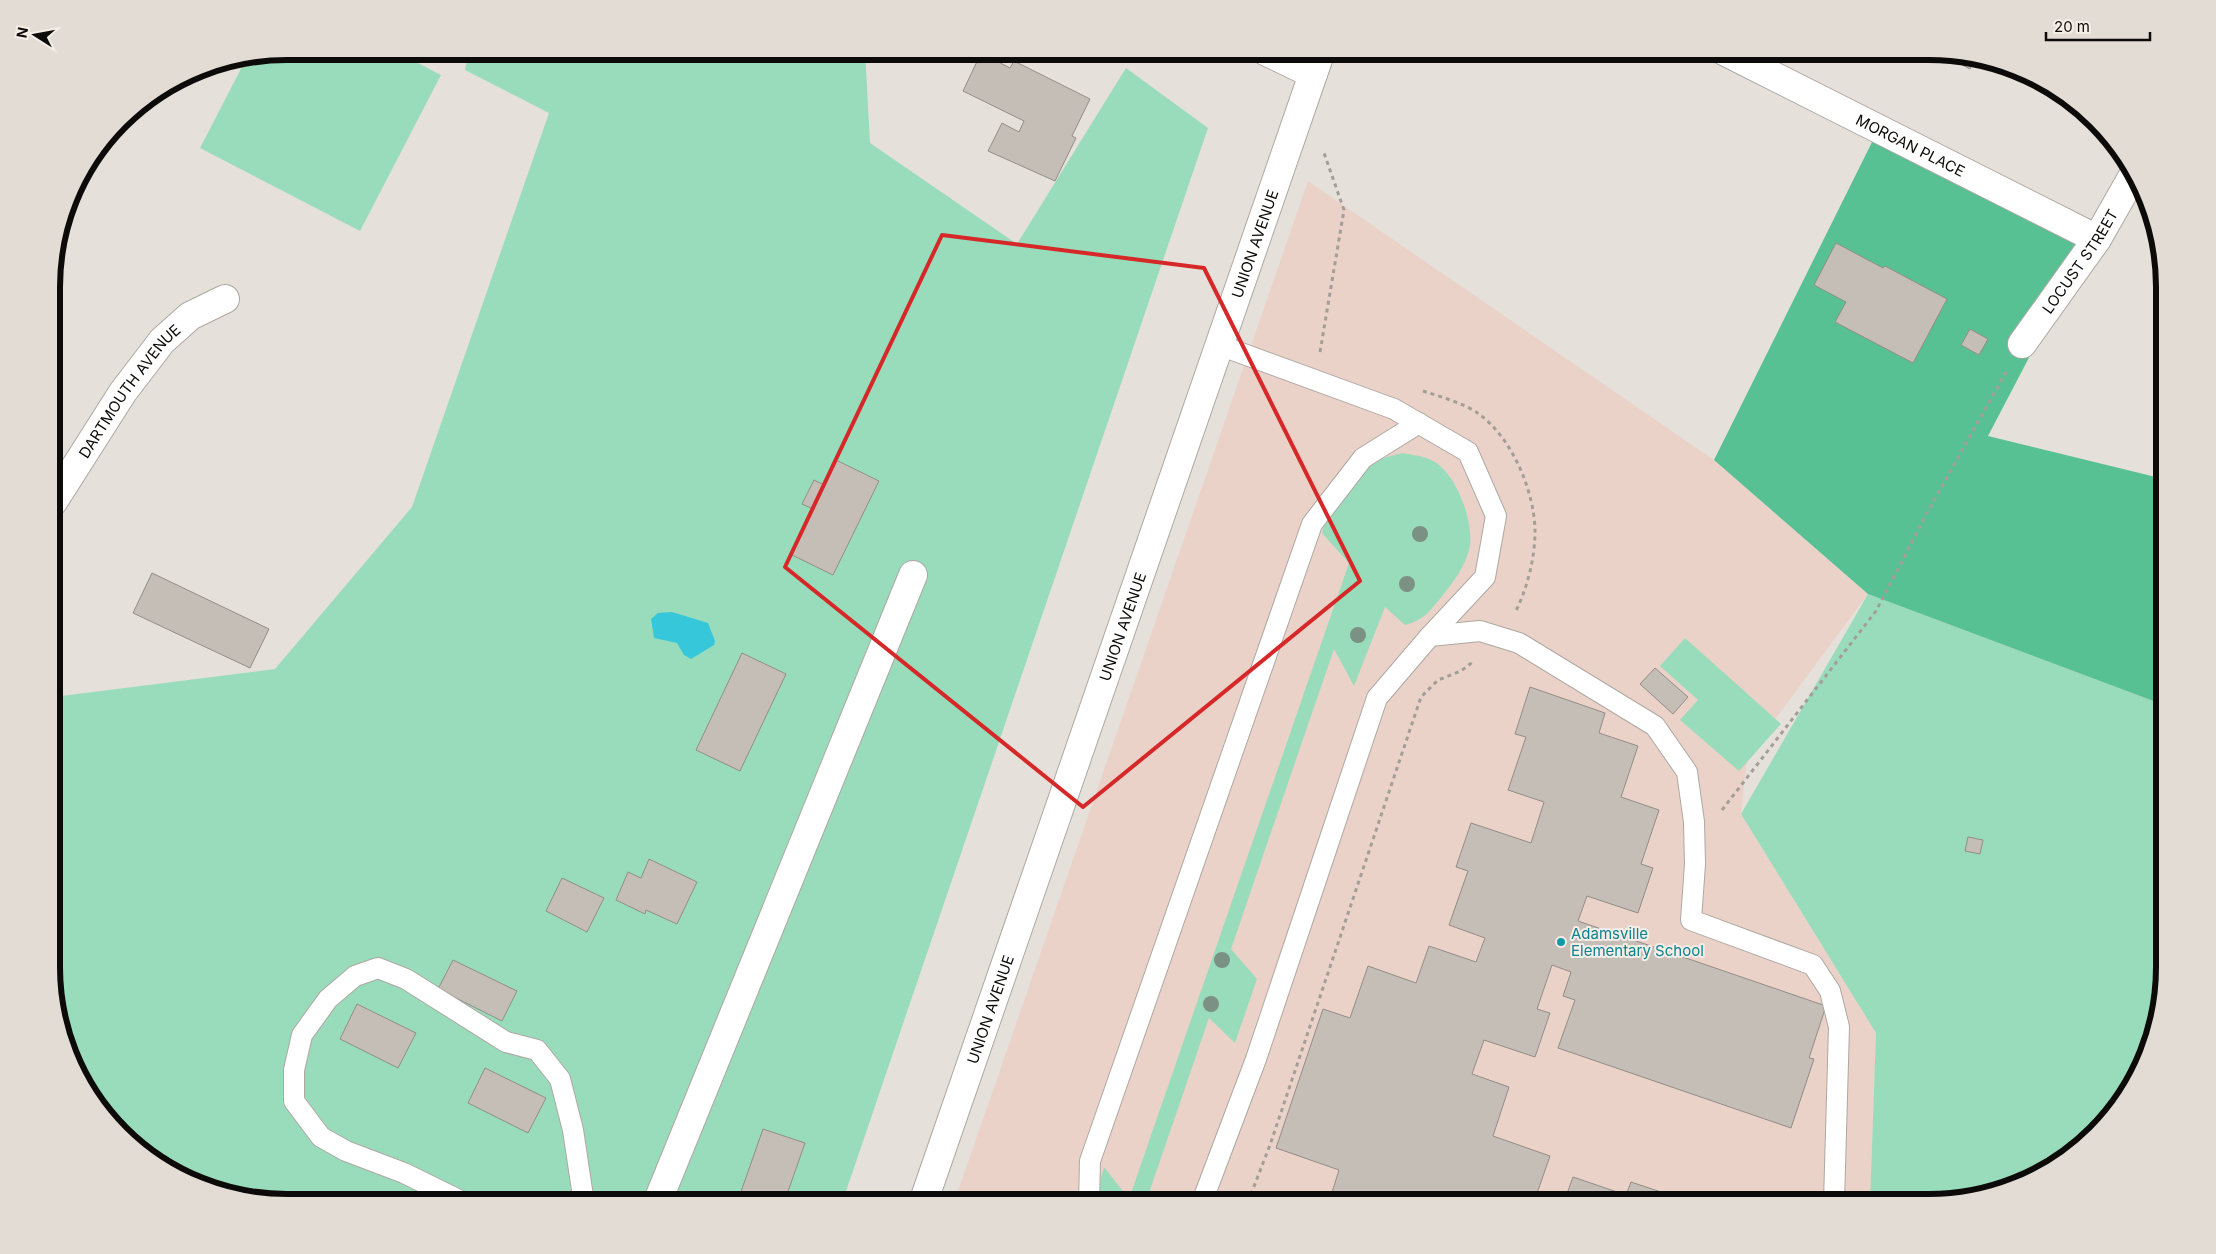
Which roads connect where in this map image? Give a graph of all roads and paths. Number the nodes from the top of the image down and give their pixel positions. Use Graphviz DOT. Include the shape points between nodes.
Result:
graph roads {
  1 [pos="1304,60"];
  2 [pos="1742,60"];
  3 [pos="1317,63"];
  4 [pos="2130,181"];
  5 [pos="2097,239"];
  6 [pos="224,299"];
  7 [pos="2022,344"];
  8 [pos="1219,345"];
  9 [pos="1419,423"];
  10 [pos="60,491"];
  11 [pos="913,575"];
  12 [pos="1430,636"];
  13 [pos="1694,822"];
  14 [pos="447,1194"];
  15 [pos="583,1194"];
  16 [pos="661,1194"];
  17 [pos="926,1194"];
  18 [pos="1089,1194"];
  19 [pos="1205,1194"];
  20 [pos="1834,1194"];
  1 -- 3 [label="street"];
  2 -- 5 [label="street, MORGAN PLACE"];
  3 -- 8 [label="street, UNION AVENUE"];
  4 -- 5 [label="street, LOCUST STREET"];
  5 -- 7 [label="street, LOCUST STREET"];
  6 -- 10 [label="street, DARTMOUTH AVENUE" via="190,316 162,342 123,392"];
  7 -- 13 [label="path" via="1876,610 1719,813"];
  8 -- 9 [label="lane" via="1394,409"];
  8 -- 17 [label="street, UNION AVENUE"];
  9 -- 12 [label="lane" via="1468,452 1496,516 1485,577"];
  9 -- 18 [label="lane" via="1363,458 1312,524 1090,1161"];
  11 -- 16 [label="street"];
  12 -- 13 [label="lane" via="1480,631 1519,643 1655,726 1687,772"];
  12 -- 19 [label="lane" via="1377,698 1256,1059"];
  13 -- 20 [label="lane" via="1691,920 1813,964 1830,991 1839,1027"];
  14 -- 15 [label="lane" via="321,1137 294,1101 294,1070 302,1035 328,999 355,976 378,968 406,979 506,1042 537,1050 560,1079 573,1130"];
}
